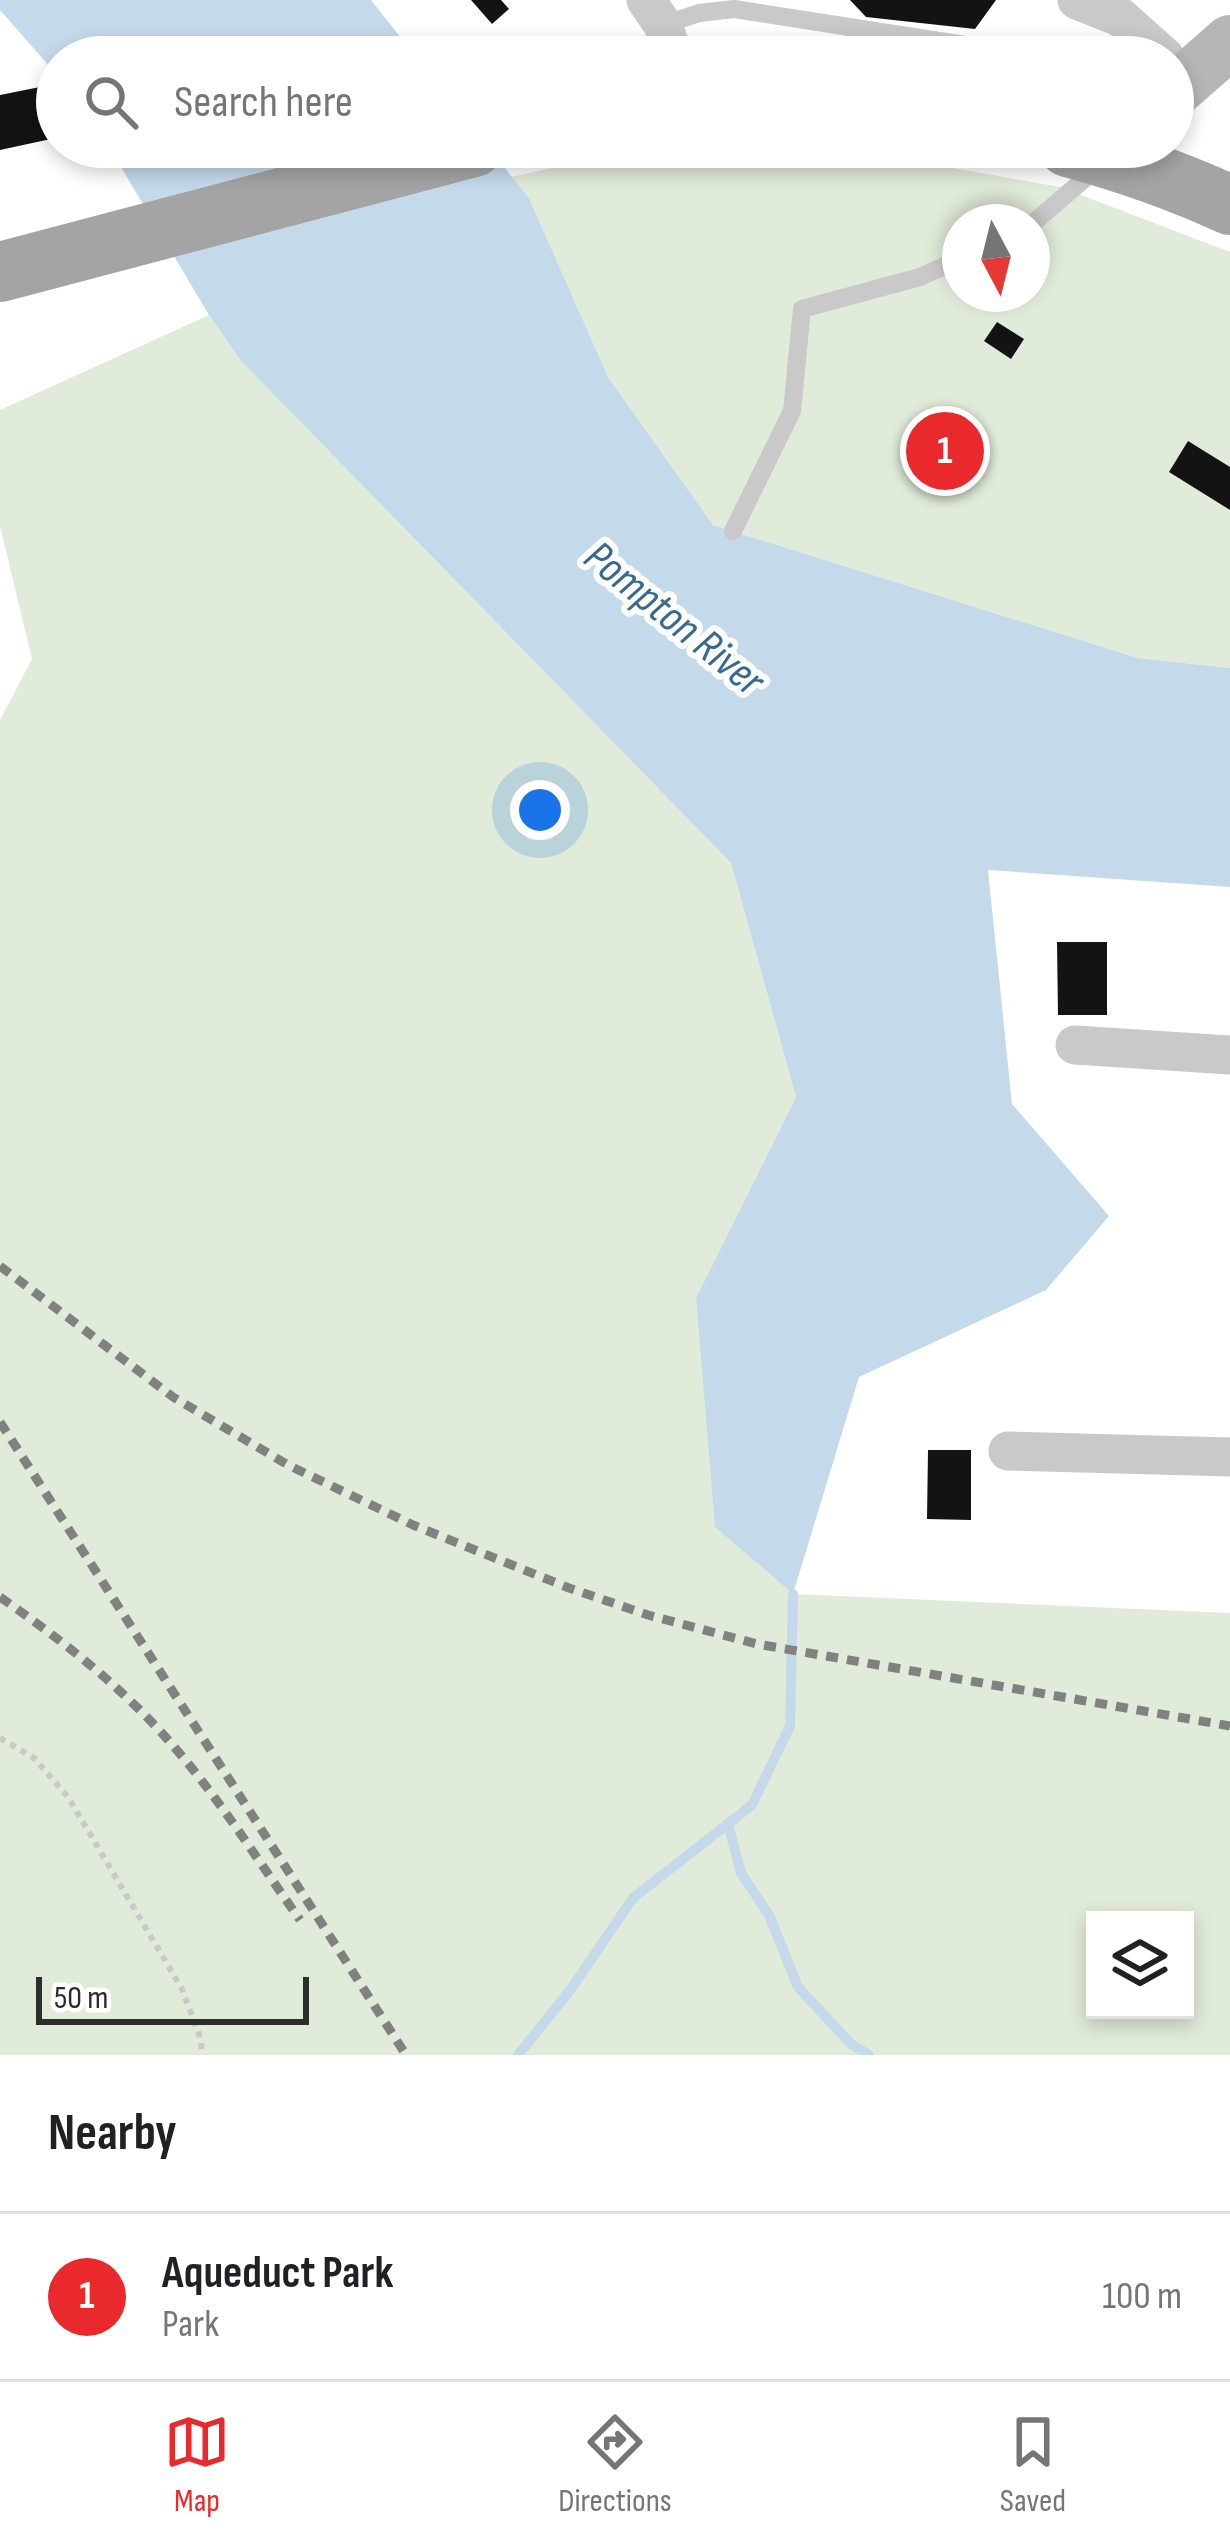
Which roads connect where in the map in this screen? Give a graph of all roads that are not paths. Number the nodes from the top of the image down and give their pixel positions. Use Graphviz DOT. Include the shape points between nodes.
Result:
graph roads {
  1 [pos="1077,0"];
  2 [pos="669,21"];
  3 [pos="909,36"];
  4 [pos="1151,36"];
  5 [pos="395,168"];
  6 [pos="1083,168"];
  7 [pos="1141,168"];
  8 [pos="1050,204"];
  9 [pos="1230,205"];
  10 [pos="942,268"];
  11 [pos="0,272"];
  12 [pos="733,531"];
  13 [pos="1076,1045"];
  14 [pos="1230,1055"];
  15 [pos="1008,1451"];
  16 [pos="1230,1457"];
  1 -- 4 [label="street"];
  2 -- 3 [label="lane" via="734,8"];
  5 -- 11 [label="main road"];
  6 -- 8 [label="lane"];
  7 -- 9 [label="main road"];
  10 -- 12 [label="lane" via="802,309 792,411"];
  13 -- 14 [label="street"];
  15 -- 16 [label="street"];
}
